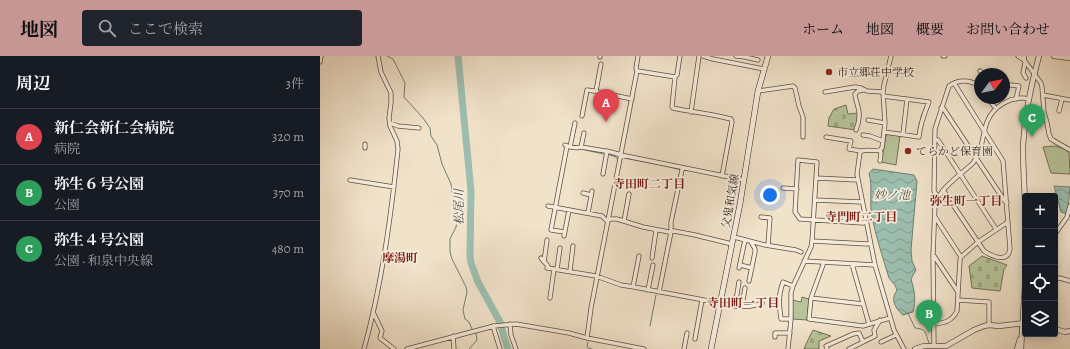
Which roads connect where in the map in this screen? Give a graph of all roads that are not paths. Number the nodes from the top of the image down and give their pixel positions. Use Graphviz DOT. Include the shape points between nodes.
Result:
graph roads {
  1 [pos="321,56"];
  2 [pos="378,56"];
  3 [pos="638,56"];
  4 [pos="699,56"];
  5 [pos="703,56"];
  6 [pos="736,56"];
  7 [pos="743,56"];
  8 [pos="768,56"];
  9 [pos="891,56"];
  10 [pos="1018,56"];
  11 [pos="1039,56"];
  12 [pos="1054,56"];
  13 [pos="1057,56"];
  14 [pos="679,58"];
  15 [pos="1024,58"];
  16 [pos="1070,58"];
  17 [pos="758,60"];
  18 [pos="320,62"];
  19 [pos="601,64"];
  20 [pos="741,65"];
  21 [pos="764,69"];
  22 [pos="637,71"];
  23 [pos="1034,74"];
  24 [pos="675,77"];
  25 [pos="1026,78"];
  26 [pos="954,83"];
  27 [pos="974,83"];
  28 [pos="1010,85"];
  29 [pos="863,90"];
  30 [pos="596,91"];
  31 [pos="758,91"];
  32 [pos="825,92"];
  33 [pos="883,94"];
  34 [pos="1043,95"];
  35 [pos="632,99"];
  36 [pos="907,99"];
  37 [pos="1016,99"];
  38 [pos="1028,99"];
  39 [pos="1062,99"];
  40 [pos="1010,100"];
  41 [pos="1070,100"];
  42 [pos="992,104"];
  43 [pos="1004,104"];
  44 [pos="941,108"];
  45 [pos="996,109"];
  46 [pos="1059,110"];
  47 [pos="691,112"];
  48 [pos="582,116"];
  49 [pos="868,120"];
  50 [pos="885,122"];
  51 [pos="575,123"];
  52 [pos="390,124"];
  53 [pos="419,128"];
  54 [pos="856,130"];
  55 [pos="584,132"];
  56 [pos="884,132"];
  57 [pos="985,132"];
  58 [pos="903,134"];
  59 [pos="863,135"];
  60 [pos="803,137"];
  61 [pos="826,137"];
  62 [pos="934,140"];
  63 [pos="883,141"];
  64 [pos="567,146"];
  65 [pos="581,147"];
  66 [pos="880,150"];
  67 [pos="1070,150"];
  68 [pos="861,151"];
  69 [pos="607,153"];
  70 [pos="621,155"];
  71 [pos="976,158"];
  72 [pos="880,161"];
  73 [pos="684,168"];
  74 [pos="603,174"];
  75 [pos="960,174"];
  76 [pos="722,176"];
  77 [pos="816,178"];
  78 [pos="350,180"];
  79 [pos="744,180"];
  80 [pos="858,180"];
  81 [pos="394,187"];
  82 [pos="783,188"];
  83 [pos="797,188"];
  84 [pos="943,190"];
  85 [pos="1024,193"];
  86 [pos="582,194"];
  87 [pos="629,194"];
  88 [pos="938,197"];
  89 [pos="815,200"];
  90 [pos="862,202"];
  91 [pos="1007,203"];
  92 [pos="548,206"];
  93 [pos="1070,206"];
  94 [pos="555,207"];
  95 [pos="569,210"];
  96 [pos="588,213"];
  97 [pos="761,217"];
  98 [pos="935,217"];
  99 [pos="1068,218"];
  100 [pos="609,220"];
  101 [pos="813,220"];
  102 [pos="624,221"];
  103 [pos="866,222"];
  104 [pos="1008,222"];
  105 [pos="656,230"];
  106 [pos="996,230"];
  107 [pos="1058,230"];
  108 [pos="670,232"];
  109 [pos="734,237"];
  110 [pos="547,240"];
  111 [pos="745,240"];
  112 [pos="812,240"];
  113 [pos="751,242"];
  114 [pos="978,242"];
  115 [pos="870,243"];
  116 [pos="732,244"];
  117 [pos="768,245"];
  118 [pos="573,246"];
  119 [pos="560,248"];
  120 [pos="801,252"];
  121 [pos="933,255"];
  122 [pos="639,256"];
  123 [pos="961,257"];
  124 [pos="541,258"];
  125 [pos="652,258"];
  126 [pos="804,261"];
  127 [pos="544,262"];
  128 [pos="824,262"];
  129 [pos="852,264"];
  130 [pos="653,265"];
  131 [pos="875,265"];
  132 [pos="637,266"];
  133 [pos="642,267"];
  134 [pos="752,268"];
  135 [pos="556,269"];
  136 [pos="570,271"];
  137 [pos="646,273"];
  138 [pos="651,274"];
  139 [pos="598,277"];
  140 [pos="1058,278"];
  141 [pos="748,281"];
  142 [pos="1070,281"];
  143 [pos="739,282"];
  144 [pos="793,286"];
  145 [pos="633,287"];
  146 [pos="745,288"];
  147 [pos="552,290"];
  148 [pos="648,290"];
  149 [pos="557,291"];
  150 [pos="659,292"];
  151 [pos="958,292"];
  152 [pos="550,298"];
  153 [pos="811,298"];
  154 [pos="702,300"];
  155 [pos="958,300"];
  156 [pos="720,303"];
  157 [pos="762,303"];
  158 [pos="863,304"];
  159 [pos="735,306"];
  160 [pos="742,306"];
  161 [pos="373,312"];
  162 [pos="890,318"];
  163 [pos="791,319"];
  164 [pos="880,320"];
  165 [pos="1022,323"];
  166 [pos="509,324"];
  167 [pos="868,324"];
  168 [pos="934,324"];
  169 [pos="989,325"];
  170 [pos="493,326"];
  171 [pos="1058,330"];
  172 [pos="1070,331"];
  173 [pos="1022,332"];
  174 [pos="687,333"];
  175 [pos="790,334"];
  176 [pos="896,335"];
  177 [pos="453,336"];
  178 [pos="1021,336"];
  179 [pos="775,337"];
  180 [pos="587,338"];
  181 [pos="695,339"];
  182 [pos="863,342"];
  183 [pos="881,342"];
  184 [pos="934,346"];
  185 [pos="626,347"];
  186 [pos="364,349"];
  187 [pos="394,349"];
  188 [pos="409,349"];
  189 [pos="454,349"];
  190 [pos="500,349"];
  191 [pos="516,349"];
  192 [pos="644,349"];
  193 [pos="684,349"];
  194 [pos="711,349"];
  195 [pos="788,349"];
  196 [pos="827,349"];
  197 [pos="849,349"];
  198 [pos="904,349"];
  199 [pos="915,349"];
  200 [pos="1017,349"];
  201 [pos="1021,349"];
  1 -- 18 [label="street"];
  2 -- 52 [label="street" via="381,72 391,93"];
  3 -- 22 [label="street"];
  4 -- 47 [label="street"];
  5 -- 20 [label="street"];
  6 -- 7 [label="street"];
  7 -- 17 [label="street"];
  7 -- 20 [label="street"];
  8 -- 21 [label="main road, 父鬼和気線"];
  9 -- 33 [label="street"];
  10 -- 15 [label="street"];
  11 -- 23 [label="street"];
  12 -- 13 [label="street"];
  13 -- 16 [label="street"];
  14 -- 24 [label="street"];
  15 -- 23 [label="street"];
  15 -- 25 [label="street" via="1023,73"];
  19 -- 30 [label="street"];
  20 -- 21 [label="street"];
  21 -- 31 [label="main road, 父鬼和気線"];
  22 -- 24 [label="street"];
  22 -- 35 [label="street"];
  23 -- 34 [label="street" via="1042,87"];
  23 -- 38 [label="street"];
  24 -- 47 [label="street" via="672,107"];
  26 -- 27 [label="street"];
  26 -- 44 [label="street" via="949,86"];
  26 -- 57 [label="street"];
  28 -- 37 [label="street" via="1019,86"];
  29 -- 32 [label="street" via="855,87"];
  29 -- 33 [label="street"];
  29 -- 54 [label="street" via="855,94 859,112"];
  30 -- 35 [label="street"];
  30 -- 48 [label="street" via="588,90"];
  31 -- 60 [label="street" via="793,86 795,88 803,118"];
  31 -- 79 [label="main road, 父鬼和気線"];
  33 -- 36 [label="street"];
  33 -- 50 [label="street"];
  34 -- 39 [label="street"];
  34 -- 67 [label="street" via="1044,112 1051,139"];
  35 -- 70 [label="street"];
  36 -- 58 [label="street"];
  36 -- 58 [label="street" via="929,102 922,117 918,137"];
  37 -- 38 [label="street"];
  37 -- 40 [label="street"];
  38 -- 85 [label="street" via="1023,146"];
  39 -- 41 [label="street"];
  39 -- 46 [label="street"];
  42 -- 45 [label="street"];
  43 -- 45 [label="street"];
  44 -- 62 [label="street"];
  44 -- 71 [label="street"];
  45 -- 57 [label="street" via="987,121"];
  47 -- 76 [label="street" via="731,119"];
  49 -- 50 [label="street"];
  50 -- 56 [label="street"];
  51 -- 64 [label="street"];
  52 -- 53 [label="street" via="413,125"];
  52 -- 81 [label="street" via="398,149"];
  55 -- 65 [label="street"];
  56 -- 58 [label="street"];
  56 -- 63 [label="street"];
  57 -- 71 [label="street"];
  57 -- 91 [label="street" via="1003,161"];
  59 -- 63 [label="street"];
  61 -- 68 [label="street" via="831,140 851,139 849,149"];
  62 -- 75 [label="street" via="938,140"];
  62 -- 88 [label="street" via="934,191"];
  63 -- 66 [label="street"];
  64 -- 65 [label="street"];
  64 -- 94 [label="street"];
  65 -- 69 [label="street"];
  66 -- 68 [label="street"];
  66 -- 72 [label="street"];
  68 -- 80 [label="street"];
  69 -- 70 [label="street"];
  69 -- 74 [label="street"];
  70 -- 73 [label="street"];
  70 -- 100 [label="street"];
  71 -- 75 [label="street"];
  71 -- 91 [label="street"];
  73 -- 76 [label="street"];
  73 -- 108 [label="street"];
  75 -- 84 [label="street"];
  75 -- 106 [label="street"];
  76 -- 79 [label="street"];
  77 -- 80 [label="street"];
  77 -- 83 [label="street" via="817,162 798,160"];
  77 -- 89 [label="street"];
  78 -- 81 [label="street"];
  79 -- 109 [label="main road, 父鬼和気線"];
  80 -- 90 [label="street"];
  81 -- 161 [label="street"];
  82 -- 83 [label="street"];
  83 -- 101 [label="street" via="795,212 800,219"];
  84 -- 88 [label="street"];
  84 -- 114 [label="street"];
  86 -- 96 [label="street" via="592,193"];
  87 -- 102 [label="street"];
  88 -- 98 [label="street"];
  89 -- 90 [label="street"];
  89 -- 101 [label="street"];
  90 -- 103 [label="street"];
  91 -- 104 [label="street"];
  92 -- 94 [label="street"];
  93 -- 99 [label="street"];
  94 -- 95 [label="street"];
  94 -- 95 [label="street" via="551,230 565,234"];
  95 -- 96 [label="street"];
  96 -- 100 [label="street"];
  97 -- 117 [label="street" via="770,218"];
  98 -- 121 [label="street"];
  98 -- 123 [label="street"];
  99 -- 107 [label="street"];
  100 -- 102 [label="street"];
  100 -- 139 [label="street"];
  101 -- 103 [label="street"];
  101 -- 112 [label="street"];
  102 -- 105 [label="street"];
  103 -- 115 [label="street"];
  104 -- 106 [label="street"];
  104 -- 114 [label="street" via="1010,249 1006,257 989,254"];
  105 -- 108 [label="street"];
  105 -- 125 [label="street"];
  106 -- 114 [label="street"];
  108 -- 116 [label="street"];
  108 -- 150 [label="street"];
  109 -- 111 [label="street"];
  109 -- 116 [label="main road, 父鬼和気線"];
  110 -- 127 [label="street"];
  111 -- 113 [label="street"];
  111 -- 134 [label="street" via="740,267"];
  112 -- 115 [label="street"];
  112 -- 126 [label="street"];
  113 -- 117 [label="street"];
  113 -- 134 [label="street" via="755,248"];
  114 -- 123 [label="street"];
  115 -- 131 [label="street"];
  116 -- 156 [label="main road, 父鬼和気線"];
  117 -- 120 [label="street"];
  118 -- 136 [label="street"];
  119 -- 135 [label="street"];
  121 -- 151 [label="street"];
  121 -- 168 [label="street"];
  122 -- 132 [label="street"];
  123 -- 151 [label="street"];
  124 -- 127 [label="street"];
  126 -- 128 [label="street"];
  126 -- 144 [label="street"];
  127 -- 135 [label="street" via="547,268"];
  128 -- 129 [label="street"];
  128 -- 153 [label="street"];
  129 -- 131 [label="street"];
  129 -- 158 [label="street"];
  130 -- 138 [label="street"];
  131 -- 162 [label="street"];
  132 -- 133 [label="street"];
  132 -- 145 [label="street"];
  134 -- 141 [label="street"];
  135 -- 136 [label="street"];
  135 -- 147 [label="street"];
  136 -- 139 [label="street"];
  137 -- 138 [label="street"];
  138 -- 148 [label="street"];
  139 -- 145 [label="street"];
  139 -- 180 [label="street"];
  140 -- 142 [label="street"];
  143 -- 159 [label="street"];
  144 -- 163 [label="street" via="790,301"];
  144 -- 163 [label="street" via="783,282 779,297 780,319"];
  145 -- 148 [label="street"];
  146 -- 160 [label="street"];
  147 -- 149 [label="street"];
  147 -- 152 [label="street"];
  148 -- 150 [label="street"];
  150 -- 154 [label="street"];
  151 -- 155 [label="street"];
  153 -- 158 [label="street"];
  153 -- 167 [label="street" via="809,318 862,326"];
  154 -- 156 [label="street"];
  154 -- 181 [label="street"];
  155 -- 168 [label="street" via="956,314 946,322"];
  155 -- 169 [label="street" via="990,302"];
  156 -- 159 [label="street"];
  156 -- 194 [label="main road, 父鬼和気線"];
  157 -- 160 [label="street" via="756,307"];
  158 -- 167 [label="street"];
  159 -- 160 [label="street"];
  161 -- 186 [label="street"];
  161 -- 187 [label="street" via="382,331 380,338"];
  162 -- 164 [label="street"];
  162 -- 176 [label="street"];
  163 -- 175 [label="street"];
  164 -- 167 [label="street"];
  164 -- 182 [label="street" via="874,330 875,336"];
  165 -- 169 [label="street"];
  166 -- 170 [label="street"];
  166 -- 180 [label="street"];
  166 -- 191 [label="street"];
  168 -- 184 [label="street"];
  169 -- 184 [label="street" via="974,330 946,346"];
  170 -- 177 [label="street"];
  170 -- 190 [label="street"];
  171 -- 172 [label="street"];
  173 -- 178 [label="street"];
  174 -- 193 [label="street"];
  175 -- 179 [label="street" via="775,333"];
  175 -- 195 [label="street"];
  176 -- 183 [label="street"];
  176 -- 198 [label="street"];
  177 -- 188 [label="street"];
  177 -- 189 [label="street"];
  178 -- 200 [label="street"];
  178 -- 201 [label="street"];
  180 -- 185 [label="street"];
  182 -- 196 [label="street" via="859,333 853,334 826,346"];
  182 -- 197 [label="street"];
  184 -- 199 [label="street"];
  185 -- 192 [label="street"];
}
